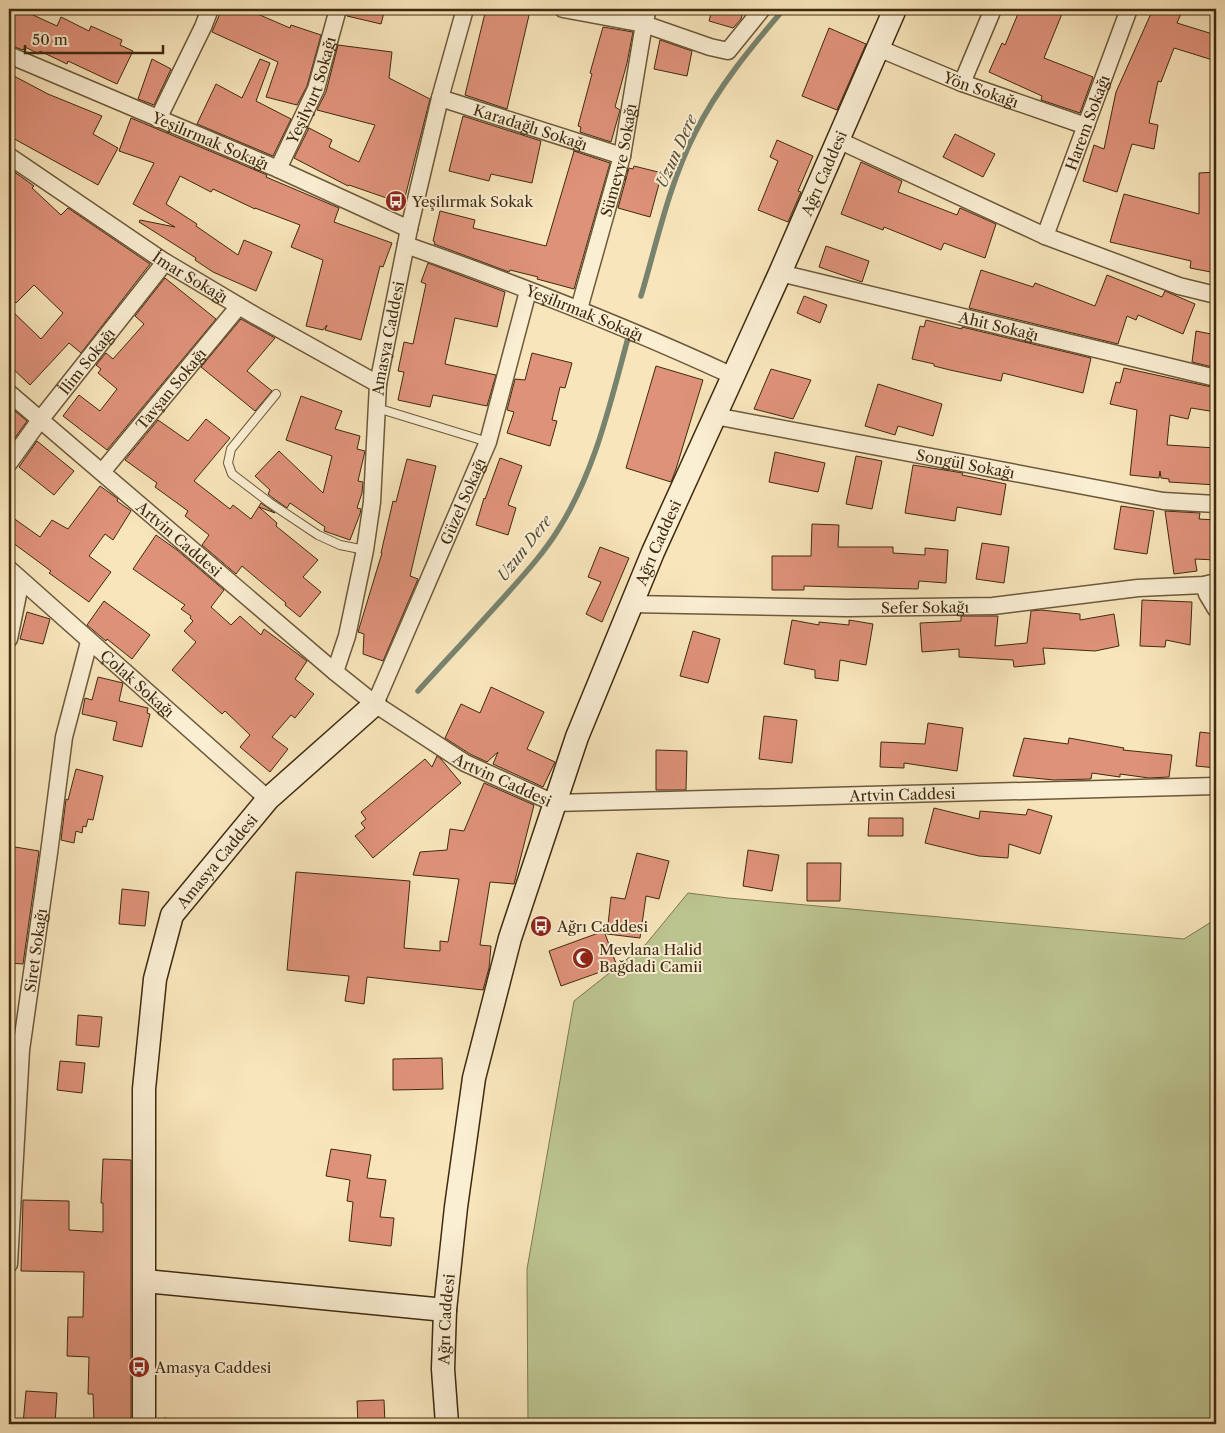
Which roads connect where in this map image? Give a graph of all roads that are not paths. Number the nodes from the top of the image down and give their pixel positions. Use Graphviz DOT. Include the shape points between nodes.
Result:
graph roads {
  1 [pos="210,9"];
  2 [pos="338,9"];
  3 [pos="465,9"];
  4 [pos="563,9"];
  5 [pos="762,9"];
  6 [pos="993,9"];
  7 [pos="1130,9"];
  8 [pos="892,10"];
  9 [pos="646,16"];
  10 [pos="878,48"];
  11 [pos="9,55"];
  12 [pos="962,84"];
  13 [pos="440,98"];
  14 [pos="158,119"];
  15 [pos="1086,126"];
  16 [pos="838,140"];
  17 [pos="9,156"];
  18 [pos="622,156"];
  19 [pos="278,169"];
  20 [pos="1045,236"];
  21 [pos="408,237"];
  22 [pos="165,262"];
  23 [pos="780,273"];
  24 [pos="528,291"];
  25 [pos="1216,295"];
  26 [pos="239,306"];
  27 [pos="580,309"];
  28 [pos="733,376"];
  29 [pos="1216,378"];
  30 [pos="378,384"];
  31 [pos="9,393"];
  32 [pos="276,394"];
  33 [pos="377,408"];
  34 [pos="715,416"];
  35 [pos="40,420"];
  36 [pos="488,442"];
  37 [pos="9,463"];
  38 [pos="102,472"];
  39 [pos="1216,504"];
  40 [pos="365,550"];
  41 [pos="15,574"];
  42 [pos="1210,584"];
  43 [pos="631,604"];
  44 [pos="1216,609"];
  45 [pos="9,639"];
  46 [pos="89,642"];
  47 [pos="335,672"];
  48 [pos="375,704"];
  49 [pos="1216,786"];
  50 [pos="268,799"];
  51 [pos="554,803"];
  52 [pos="9,1264"];
  53 [pos="145,1281"];
  54 [pos="445,1310"];
  55 [pos="144,1424"];
  56 [pos="447,1424"];
  1 -- 14 [label="street"];
  2 -- 19 [label="street, Yeşilyurt Sokağı" via="316,89"];
  3 -- 13 [label="street, Amasya Caddesi"];
  4 -- 9 [label="street"];
  5 -- 9 [label="street" via="728,51 710,47"];
  6 -- 12 [label="street"];
  7 -- 15 [label="street, Harem Sokağı"];
  8 -- 10 [label="main road, Ağrı Caddesi"];
  9 -- 18 [label="street, Sümeyye Sokağı"];
  10 -- 12 [label="street, Yön Sokağı"];
  10 -- 16 [label="main road, Ağrı Caddesi"];
  11 -- 14 [label="street, Yeşilırmak Sokağı"];
  12 -- 15 [label="street, Yön Sokağı"];
  13 -- 18 [label="street, Karadağlı Sokağı"];
  13 -- 21 [label="street, Amasya Caddesi"];
  14 -- 19 [label="street, Yeşilırmak Sokağı"];
  15 -- 20 [label="street, Harem Sokağı"];
  16 -- 20 [label="street"];
  16 -- 23 [label="main road, Ağrı Caddesi"];
  17 -- 22 [label="street, İmar Sokağı"];
  18 -- 27 [label="street, Sümeyye Sokağı"];
  19 -- 21 [label="street, Yeşilırmak Sokağı"];
  20 -- 25 [label="street" via="1179,286"];
  21 -- 24 [label="street, Yeşilırmak Sokağı"];
  21 -- 30 [label="street, Amasya Caddesi"];
  22 -- 26 [label="street, İmar Sokağı"];
  22 -- 35 [label="street, İlim Sokağı"];
  23 -- 28 [label="main road, Ağrı Caddesi"];
  23 -- 29 [label="street, Ahit Sokağı"];
  24 -- 27 [label="street, Yeşilırmak Sokağı"];
  24 -- 36 [label="street, Güzel Sokağı"];
  26 -- 30 [label="street, İmar Sokağı"];
  26 -- 38 [label="street, Tavşan Sokağı"];
  27 -- 28 [label="street, Yeşilırmak Sokağı"];
  28 -- 34 [label="main road, Ağrı Caddesi"];
  30 -- 33 [label="street, Amasya Caddesi"];
  31 -- 35 [label="street, Artvin Caddesi"];
  32 -- 40 [label="lane" via="231,448 228,462 232,474 318,535 340,545"];
  33 -- 36 [label="lane"];
  33 -- 40 [label="street, Amasya Caddesi" via="372,502"];
  34 -- 39 [label="street, Songül Sokağı" via="1163,501"];
  34 -- 43 [label="main road, Ağrı Caddesi"];
  35 -- 37 [label="street, İlim Sokağı"];
  35 -- 38 [label="street, Artvin Caddesi"];
  36 -- 48 [label="street, Güzel Sokağı"];
  38 -- 47 [label="street, Artvin Caddesi"];
  40 -- 47 [label="street, Amasya Caddesi" via="347,636"];
  41 -- 45 [label="street"];
  41 -- 46 [label="street, Çolak Sokağı"];
  42 -- 43 [label="street, Sefer Sokağı" via="1138,588 993,606 847,608"];
  42 -- 44 [label="street" via="1207,594"];
  43 -- 51 [label="main road, Ağrı Caddesi" via="576,737"];
  46 -- 50 [label="street, Çolak Sokağı"];
  46 -- 52 [label="street, Siret Sokağı" via="64,737 21,1050"];
  47 -- 48 [label="street, Artvin Caddesi"];
  48 -- 50 [label="main road, Amasya Caddesi"];
  48 -- 51 [label="street, Artvin Caddesi" via="465,763"];
  49 -- 51 [label="street, Artvin Caddesi"];
  50 -- 53 [label="main road, Amasya Caddesi" via="172,915 167,934 156,980 144,1089"];
  51 -- 54 [label="main road, Ağrı Caddesi" via="510,938 474,1078"];
  53 -- 54 [label="main road"];
  53 -- 55 [label="main road, Amasya Caddesi"];
  54 -- 56 [label="main road, Ağrı Caddesi"];
}
